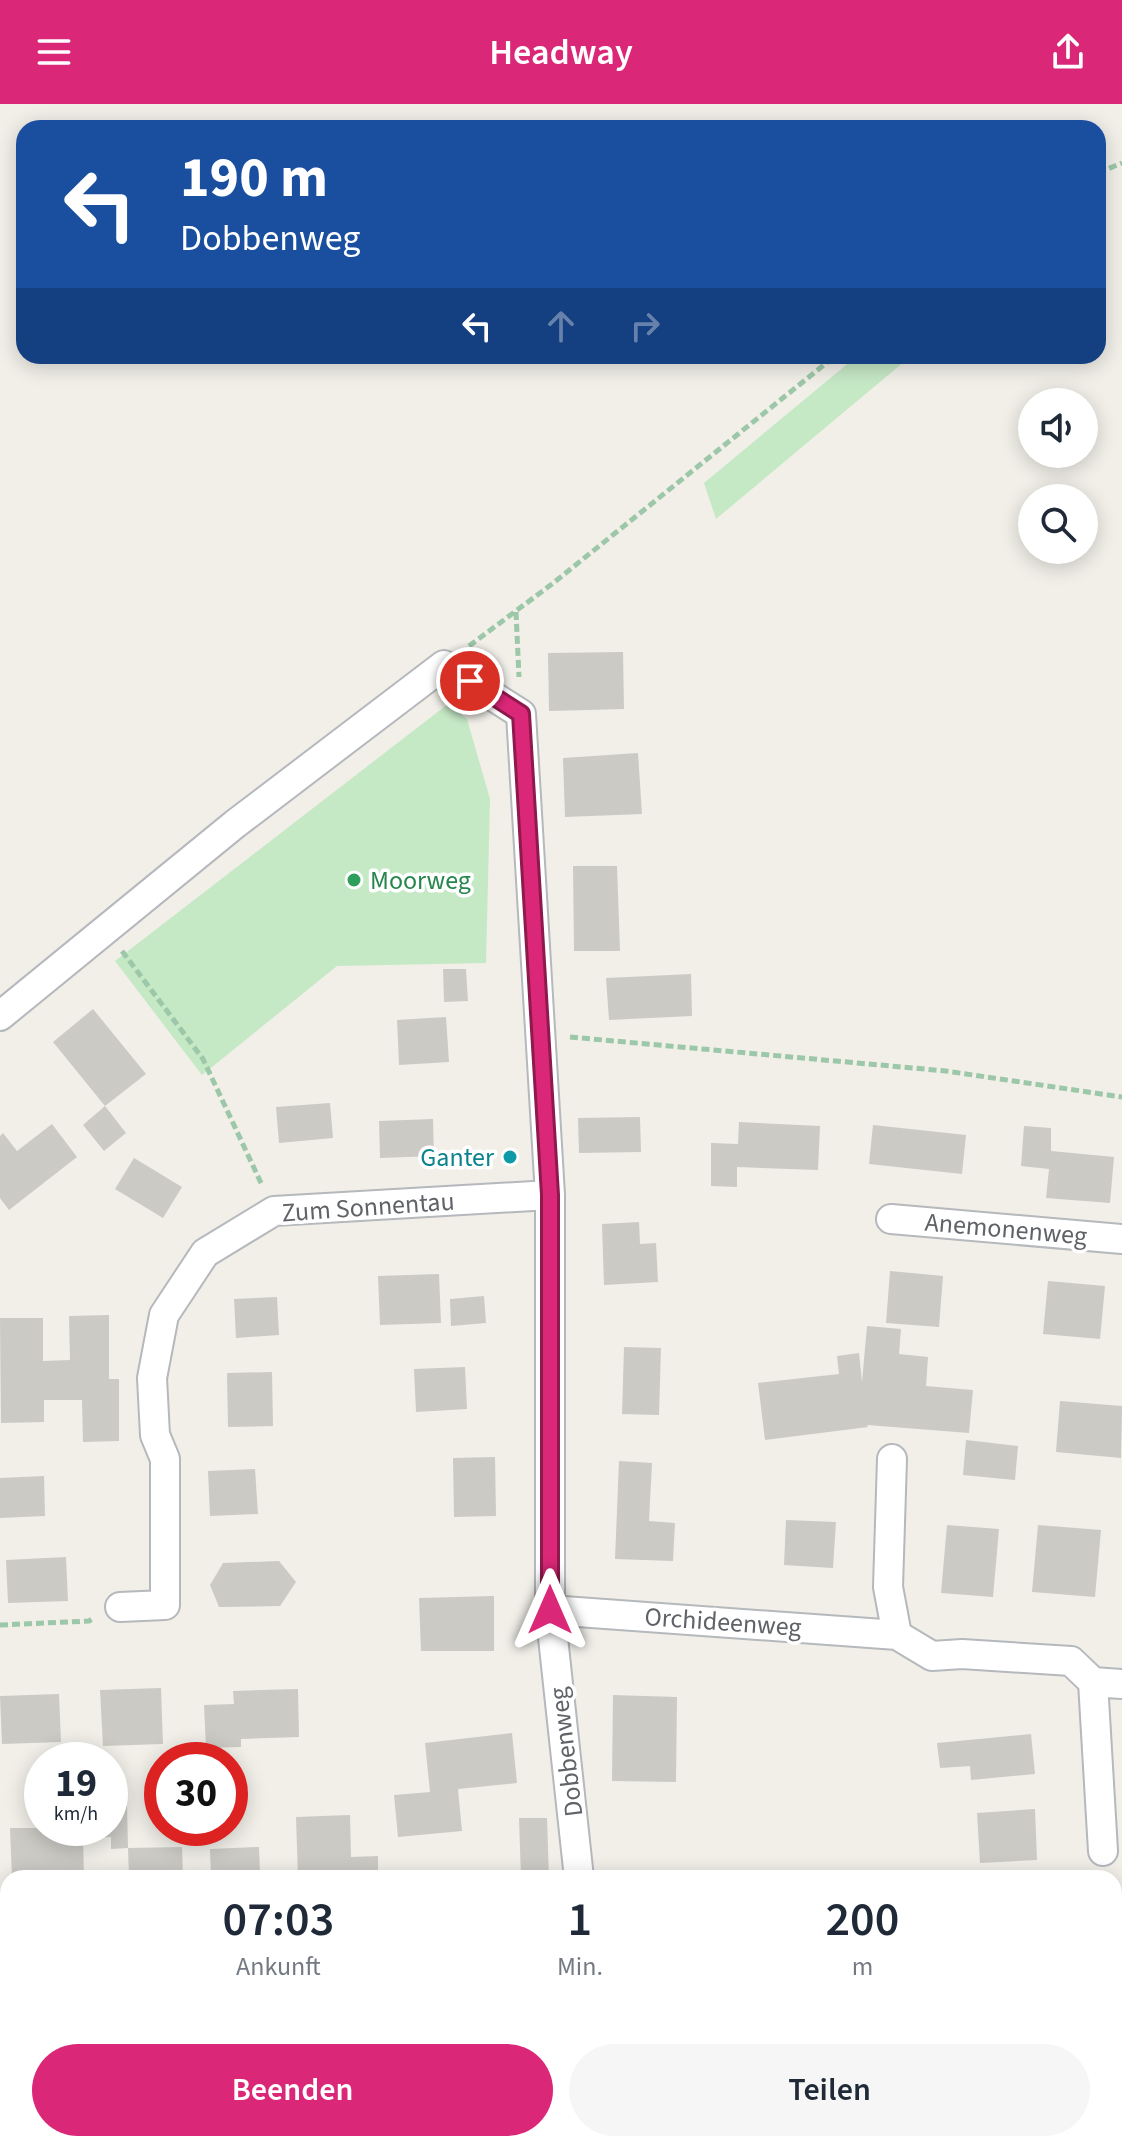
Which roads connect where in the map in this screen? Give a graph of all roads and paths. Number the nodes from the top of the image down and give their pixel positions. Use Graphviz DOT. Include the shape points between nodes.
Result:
graph roads {
  1 [pos="825,364"];
  2 [pos="516,612"];
  3 [pos="444,665"];
  4 [pos="521,714"];
  5 [pos="107,930"];
  6 [pos="0,1016"];
  7 [pos="540,1034"];
  8 [pos="1122,1097"];
  9 [pos="550,1195"];
  10 [pos="274,1211"];
  11 [pos="891,1219"];
  12 [pos="1122,1239"];
  13 [pos="892,1459"];
  14 [pos="120,1607"];
  15 [pos="550,1610"];
  16 [pos="0,1625"];
  17 [pos="897,1635"];
  18 [pos="1093,1682"];
  19 [pos="1122,1684"];
  20 [pos="1103,1851"];
  21 [pos="578,1870"];
  1 -- 2 [label="path"];
  2 -- 3 [label="path"];
  2 -- 4 [label="path"];
  3 -- 4 [label="street"];
  3 -- 5 [label="street" via="235,824"];
  4 -- 7 [label="street, Dobbenweg"];
  5 -- 6 [label="street"];
  5 -- 10 [label="path" via="203,1059"];
  7 -- 8 [label="path" via="946,1071"];
  7 -- 9 [label="street, Dobbenweg"];
  9 -- 10 [label="street, Zum Sonnentau"];
  9 -- 15 [label="street, Dobbenweg"];
  10 -- 14 [label="street, Zum Sonnentau" via="205,1253 164,1315 152,1378 155,1435 165,1459 165,1605"];
  11 -- 12 [label="street, Anemonenweg"];
  13 -- 17 [label="street" via="888,1587"];
  14 -- 16 [label="path" via="89,1621"];
  15 -- 17 [label="street, Orchideenweg"];
  15 -- 21 [label="street, Dobbenweg"];
  17 -- 18 [label="street, Orchideenweg" via="932,1656 1071,1661"];
  18 -- 19 [label="street"];
  18 -- 20 [label="street"];
}
